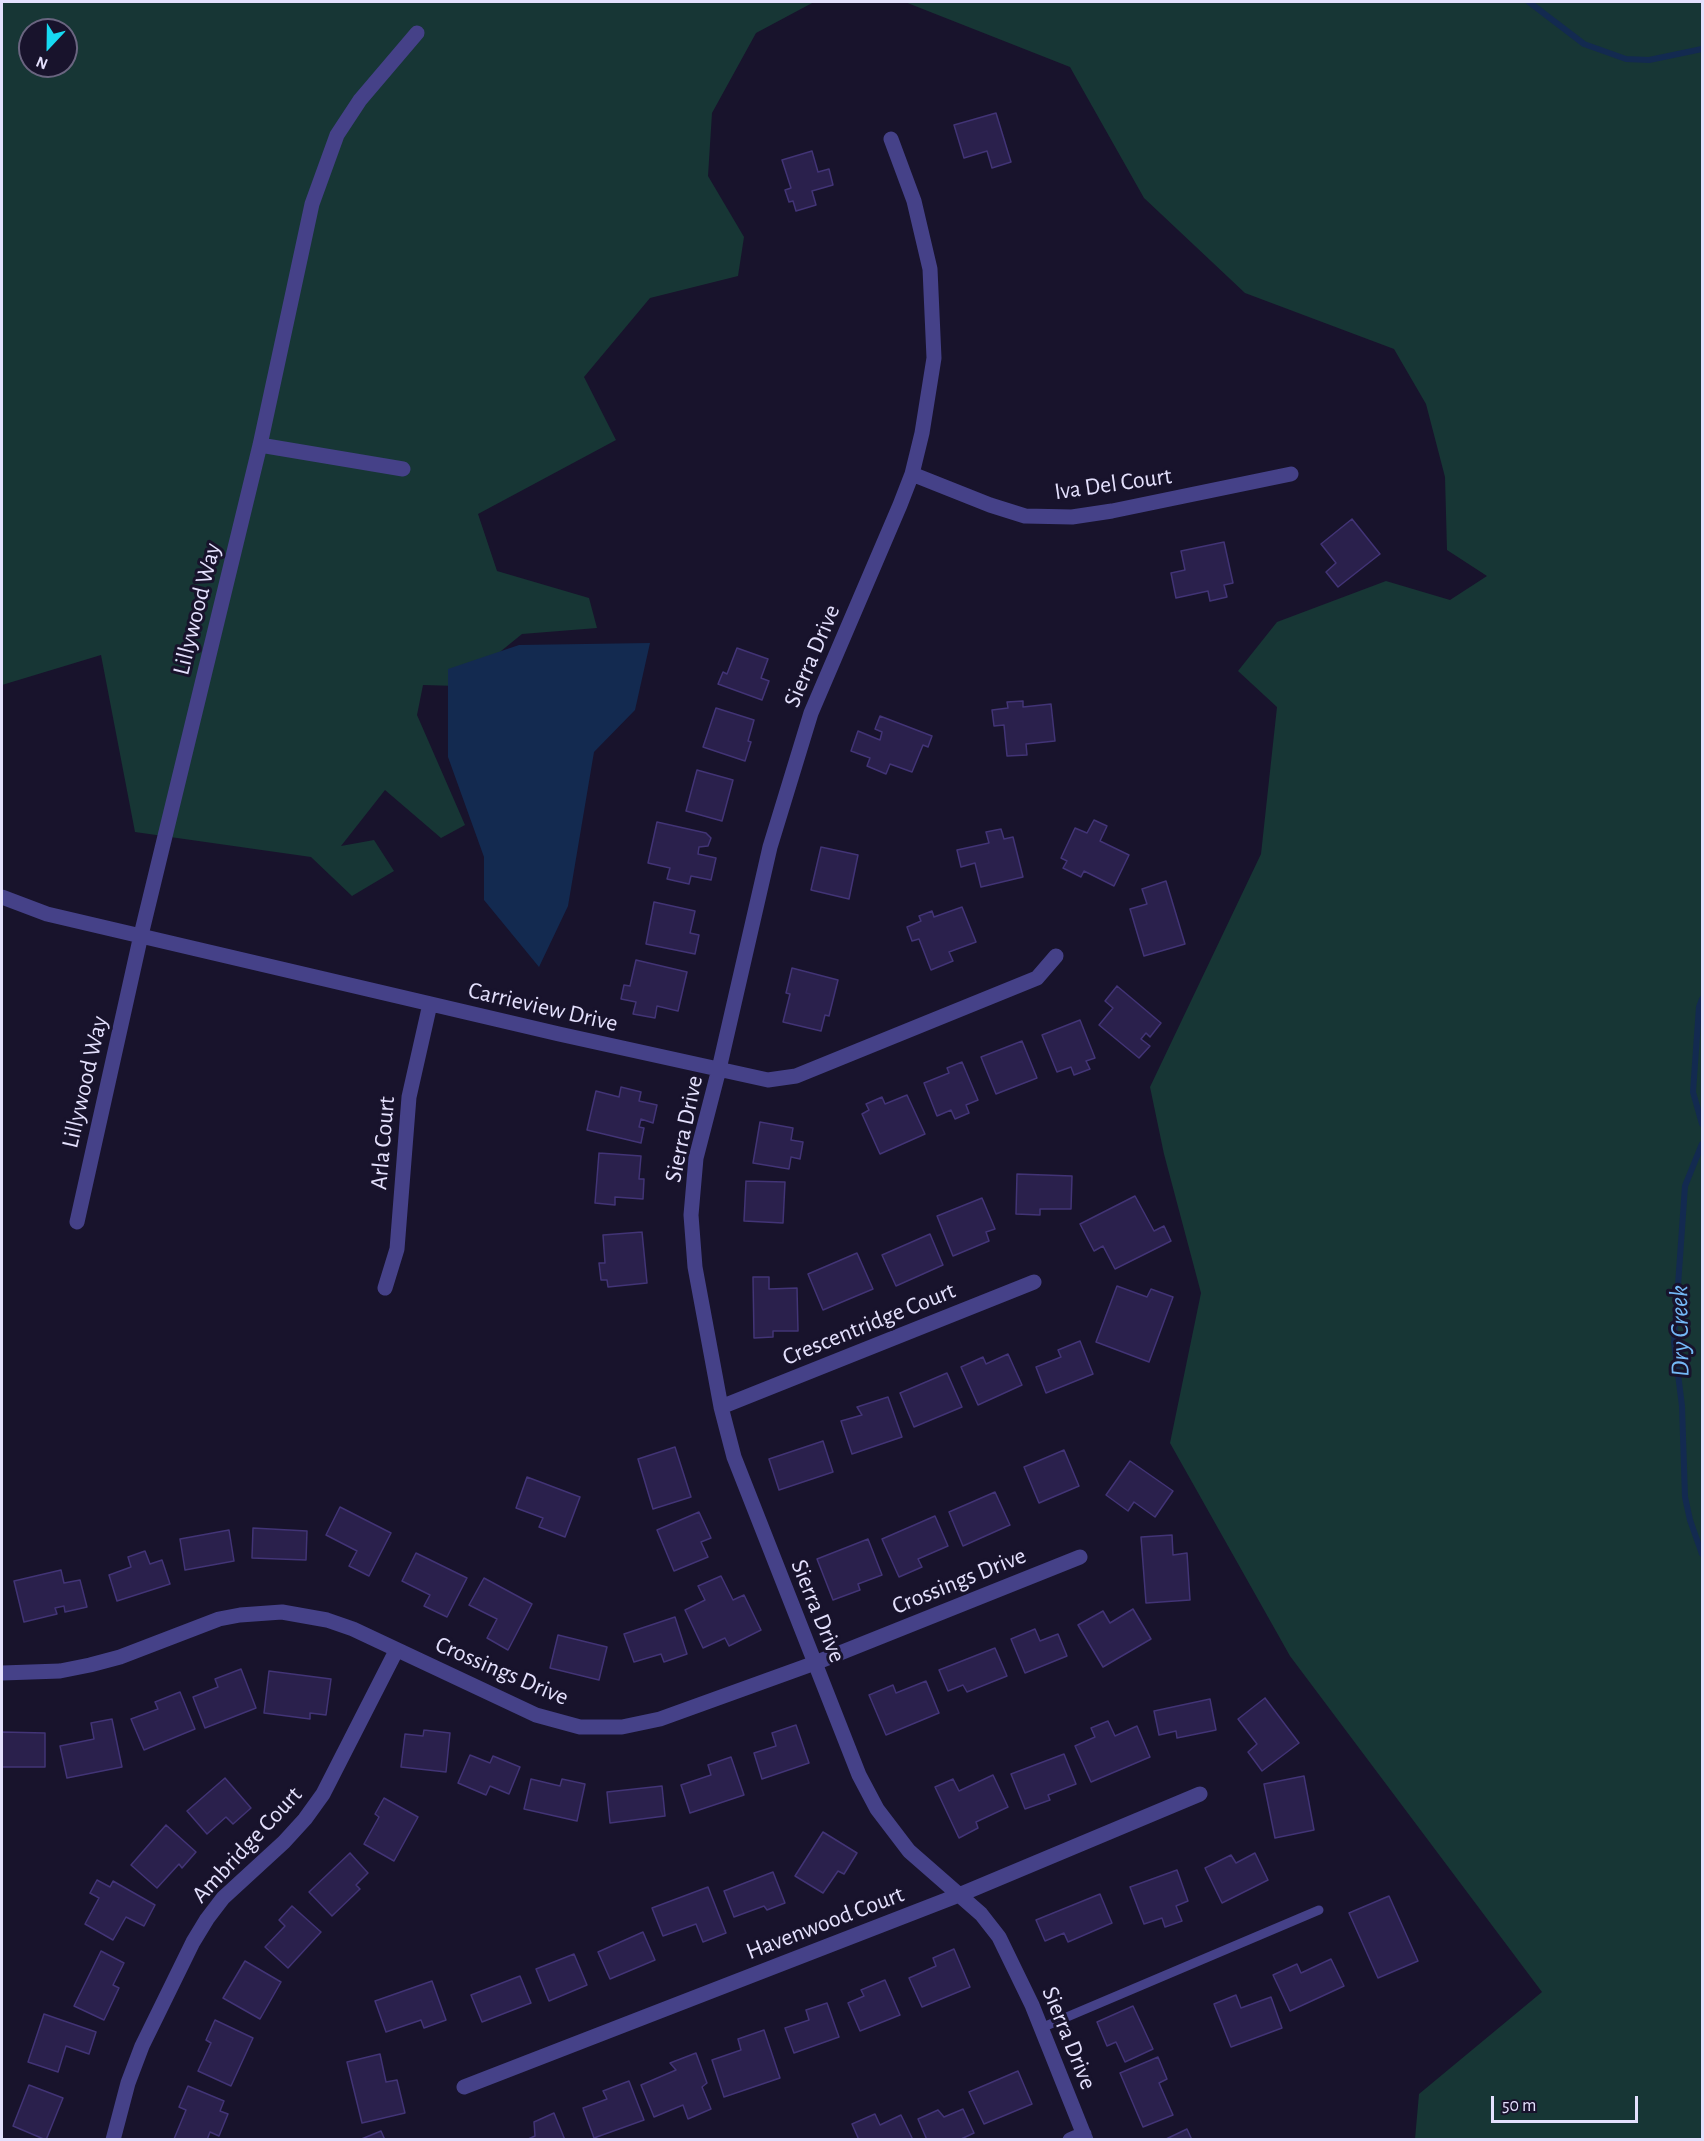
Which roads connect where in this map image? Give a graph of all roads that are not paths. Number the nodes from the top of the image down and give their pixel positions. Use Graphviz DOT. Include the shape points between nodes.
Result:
graph roads {
  1 [pos="417,33"];
  2 [pos="891,139"];
  3 [pos="260,445"];
  4 [pos="403,469"];
  5 [pos="912,474"];
  6 [pos="1291,474"];
  7 [pos="2,897"];
  8 [pos="141,935"];
  9 [pos="1056,956"];
  10 [pos="430,1004"];
  11 [pos="719,1069"];
  12 [pos="77,1222"];
  13 [pos="1034,1282"];
  14 [pos="385,1288"];
  15 [pos="721,1407"];
  16 [pos="1080,1557"];
  17 [pos="396,1651"];
  18 [pos="815,1663"];
  19 [pos="2,1673"];
  20 [pos="1200,1794"];
  21 [pos="959,1895"];
  22 [pos="1319,1910"];
  23 [pos="1041,2028"];
  24 [pos="464,2087"];
  25 [pos="1080,2138"];
  26 [pos="113,2139"];
  1 -- 3 [label="street, Lillywood Way" via="360,100 337,135 312,204"];
  2 -- 5 [label="street, Sierra Drive" via="914,201 930,269 934,358"];
  3 -- 4 [label="street"];
  3 -- 8 [label="street, Lillywood Way"];
  5 -- 6 [label="street, Iva Del Court" via="1025,516 1072,517"];
  5 -- 11 [label="street, Sierra Drive" via="811,712 770,847"];
  7 -- 8 [label="street, Carrieview Drive" via="47,914"];
  8 -- 10 [label="street, Carrieview Drive"];
  8 -- 12 [label="street, Lillywood Way"];
  9 -- 11 [label="street, Carrieview Drive" via="1037,978 796,1076 768,1080"];
  10 -- 11 [label="street, Carrieview Drive"];
  10 -- 14 [label="street, Arla Court" via="409,1097 397,1249"];
  11 -- 15 [label="street, Sierra Drive" via="696,1158 691,1215 695,1268"];
  13 -- 15 [label="street, Crescentridge Court"];
  15 -- 18 [label="street, Sierra Drive" via="738,1467"];
  16 -- 18 [label="street, Crossings Drive"];
  17 -- 18 [label="street, Crossings Drive" via="536,1715 580,1727 622,1727 660,1719"];
  17 -- 19 [label="street, Crossings Drive" via="327,1620 282,1612 219,1619 90,1665 60,1671"];
  17 -- 26 [label="street, Ambridge Court" via="323,1794 305,1820 224,1898 193,1942 142,2046"];
  18 -- 21 [label="street, Sierra Drive" via="859,1775 877,1809 909,1851"];
  20 -- 21 [label="street, Havenwood Court"];
  21 -- 23 [label="street, Sierra Drive" via="999,1937"];
  21 -- 24 [label="street, Havenwood Court"];
  22 -- 23 [label="lane"];
  23 -- 25 [label="street, Sierra Drive"];
}
